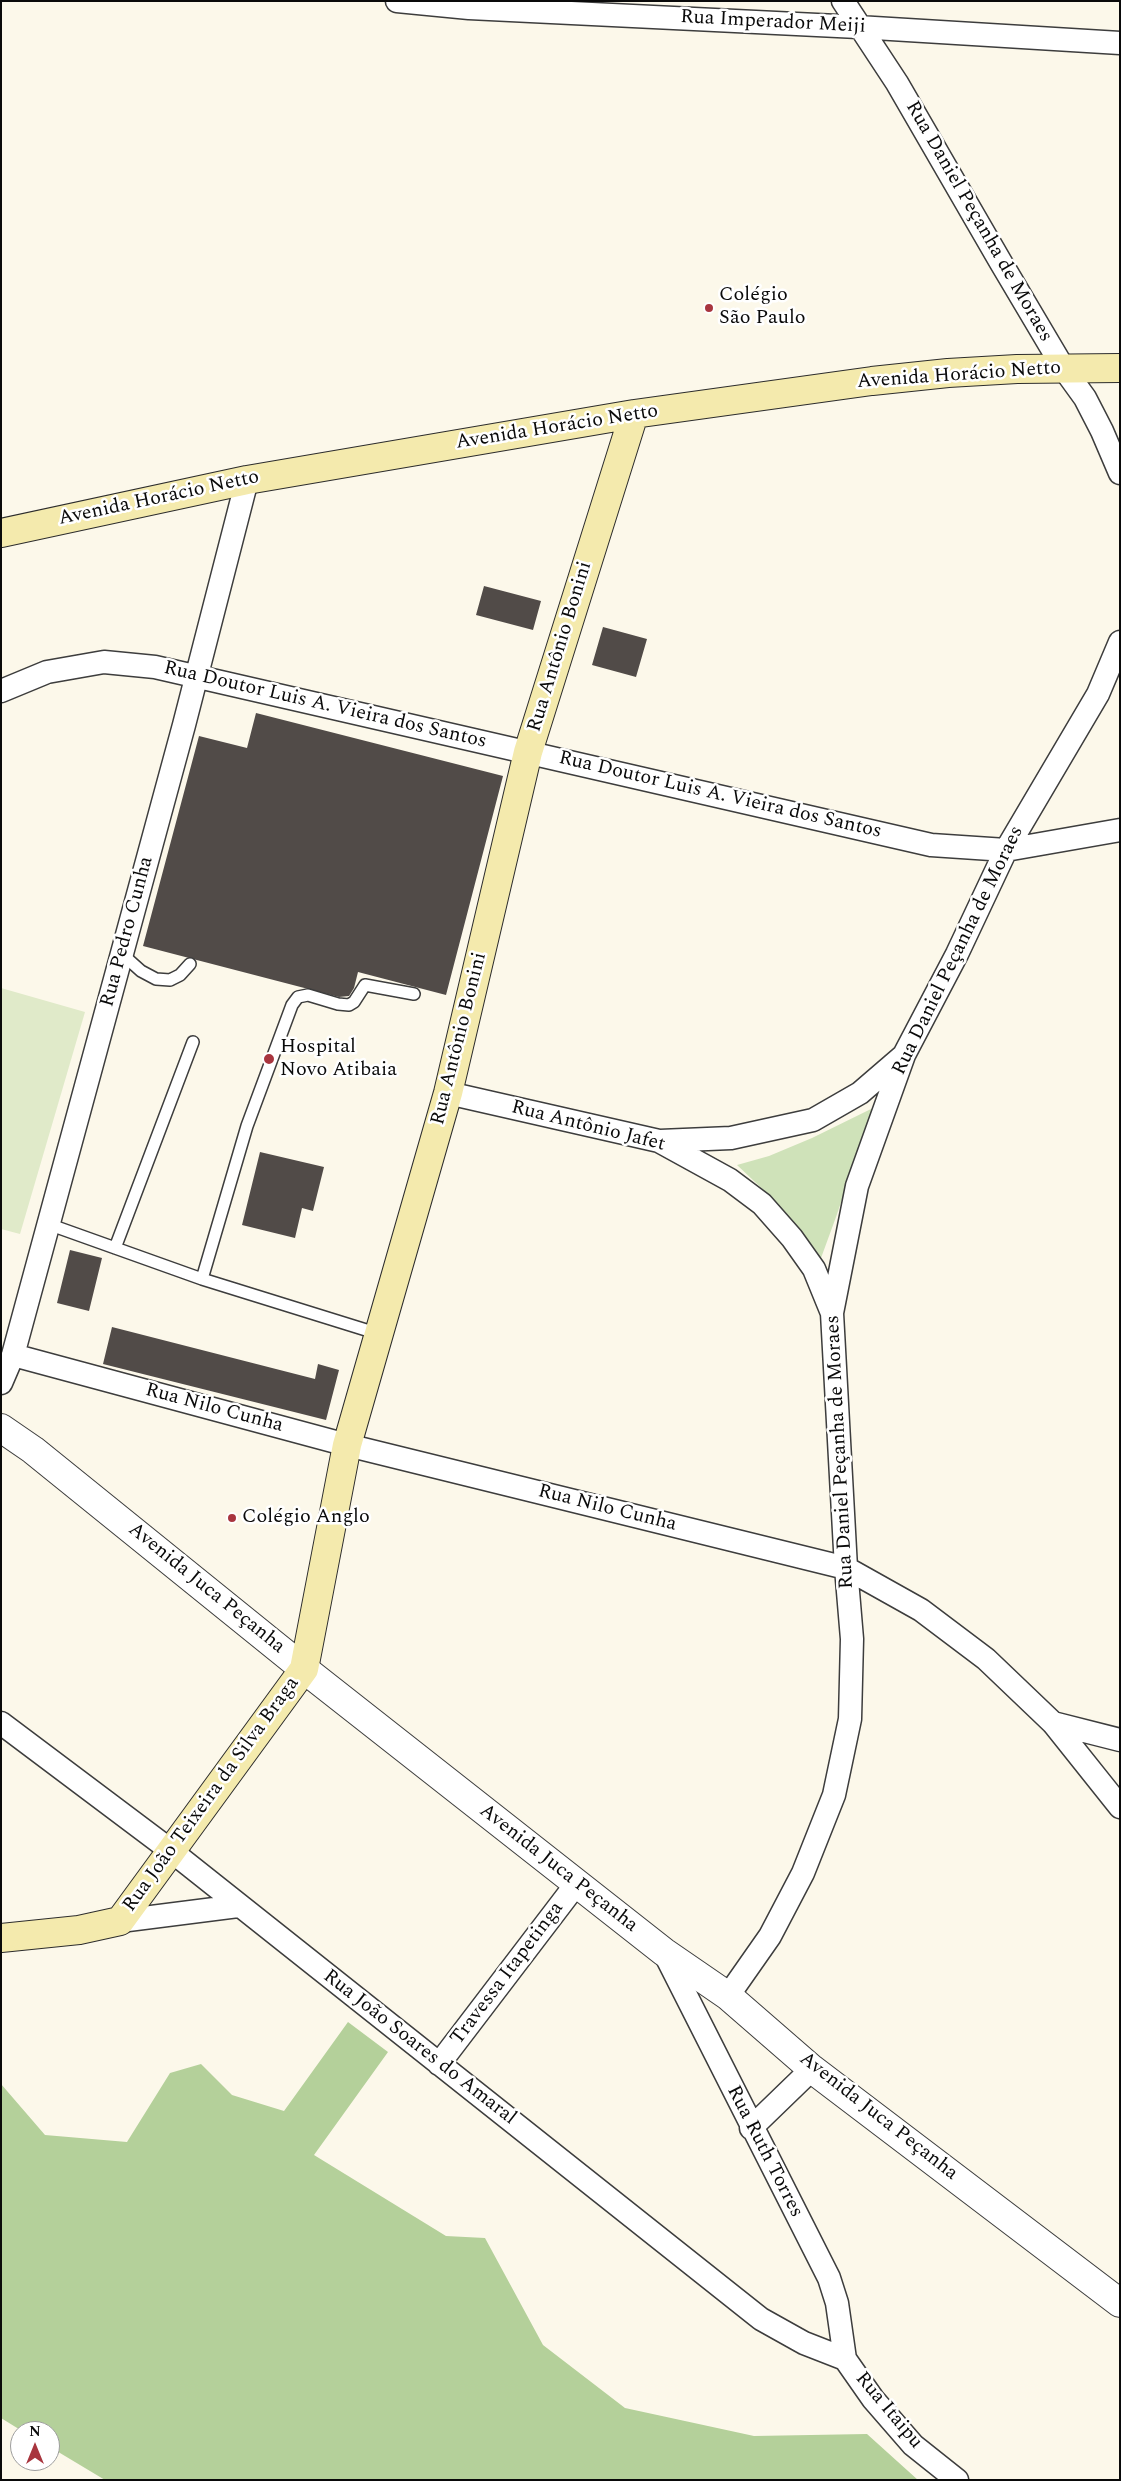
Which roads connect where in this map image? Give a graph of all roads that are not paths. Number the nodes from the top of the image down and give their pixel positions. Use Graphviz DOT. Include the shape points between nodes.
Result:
graph roads {
  1 [pos="397,1"];
  2 [pos="843,1"];
  3 [pos="858,27"];
  4 [pos="1120,43"];
  5 [pos="1120,368"];
  6 [pos="1064,369"];
  7 [pos="634,414"];
  8 [pos="1120,473"];
  9 [pos="246,480"];
  10 [pos="1,533"];
  11 [pos="1120,642"];
  12 [pos="197,676"];
  13 [pos="1,691"];
  14 [pos="528,752"];
  15 [pos="1120,830"];
  16 [pos="1006,850"];
  17 [pos="122,954"];
  18 [pos="190,964"];
  19 [pos="414,994"];
  20 [pos="193,1042"];
  21 [pos="904,1055"];
  22 [pos="448,1093"];
  23 [pos="731,1138"];
  24 [pos="659,1141"];
  25 [pos="730,1180"];
  26 [pos="48,1224"];
  27 [pos="115,1248"];
  28 [pos="202,1279"];
  29 [pos="832,1313"];
  30 [pos="379,1334"];
  31 [pos="13,1355"];
  32 [pos="1,1383"];
  33 [pos="1,1428"];
  34 [pos="347,1445"];
  35 [pos="846,1568"];
  36 [pos="304,1669"];
  37 [pos="1053,1722"];
  38 [pos="1,1723"];
  39 [pos="1120,1740"];
  40 [pos="1120,1807"];
  41 [pos="170,1850"];
  42 [pos="577,1883"];
  43 [pos="238,1906"];
  44 [pos="120,1921"];
  45 [pos="1,1938"];
  46 [pos="664,1952"];
  47 [pos="728,1996"];
  48 [pos="439,2064"];
  49 [pos="812,2069"];
  50 [pos="751,2128"];
  51 [pos="1120,2303"];
  52 [pos="845,2358"];
  53 [pos="957,2480"];
  1 -- 3 [label="street, Rua Imperador Meiji" via="469,8"];
  2 -- 3 [label="street, Rua Daniel Peçanha de Moraes"];
  3 -- 4 [label="street, Rua Imperador Meiji"];
  3 -- 6 [label="street, Rua Daniel Peçanha de Moraes" via="897,83"];
  5 -- 6 [label="main road, Avenida Horácio Netto"];
  6 -- 7 [label="main road, Avenida Horácio Netto" via="948,373"];
  6 -- 8 [label="street, Rua Daniel Peçanha de Moraes" via="1085,398"];
  7 -- 9 [label="main road, Avenida Horácio Netto"];
  7 -- 14 [label="main road, Rua Antônio Bonini"];
  9 -- 10 [label="main road, Avenida Horácio Netto"];
  9 -- 12 [label="street, Rua Pedro Cunha"];
  11 -- 16 [label="street, Rua Daniel Peçanha de Moraes" via="1098,694"];
  12 -- 13 [label="street, Rua Doutor Luis A. Vieira dos Santos" via="155,667 104,662 47,672"];
  12 -- 14 [label="street, Rua Doutor Luis A. Vieira dos Santos"];
  12 -- 17 [label="street, Rua Pedro Cunha"];
  14 -- 16 [label="street, Rua Doutor Luis A. Vieira dos Santos" via="931,845"];
  14 -- 22 [label="main road, Rua Antônio Bonini"];
  15 -- 16 [label="street, Rua Doutor Luis A. Vieira dos Santos"];
  16 -- 21 [label="street, Rua Daniel Peçanha de Moraes"];
  17 -- 18 [label="lane" via="140,972 156,979 170,980"];
  17 -- 26 [label="street, Rua Pedro Cunha"];
  19 -- 28 [label="lane" via="365,985 349,1005 308,995 298,997 292,1005 247,1126"];
  20 -- 27 [label="lane"];
  21 -- 23 [label="street" via="860,1093 813,1120"];
  21 -- 29 [label="street, Rua Daniel Peçanha de Moraes" via="857,1186"];
  22 -- 24 [label="street, Rua Antônio Jafet"];
  22 -- 30 [label="main road, Rua Antônio Bonini"];
  23 -- 24 [label="street"];
  23 -- 25 [label="street" via="721,1159 722,1169"];
  24 -- 25 [label="street, Rua Antônio Jafet"];
  25 -- 29 [label="street, Rua Antônio Jafet" via="762,1204 792,1238 814,1270"];
  26 -- 27 [label="lane"];
  26 -- 31 [label="street, Rua Pedro Cunha"];
  27 -- 28 [label="lane"];
  28 -- 30 [label="lane"];
  29 -- 35 [label="street, Rua Daniel Peçanha de Moraes"];
  30 -- 34 [label="main road, Rua Antônio Bonini"];
  31 -- 32 [label="street, Rua Pedro Cunha"];
  31 -- 34 [label="street, Rua Nilo Cunha"];
  33 -- 36 [label="street, Avenida Juca Peçanha"];
  34 -- 35 [label="street, Rua Nilo Cunha"];
  34 -- 36 [label="main road, Rua Antônio Bonini"];
  35 -- 37 [label="street, Rua Nilo Cunha" via="928,1615 986,1659"];
  35 -- 47 [label="street, Rua Daniel Peçanha de Moraes" via="852,1639 850,1719 834,1795 803,1873 770,1936"];
  36 -- 41 [label="main road, Rua João Teixeira da Silva Braga"];
  36 -- 42 [label="street, Avenida Juca Peçanha"];
  37 -- 39 [label="street"];
  37 -- 40 [label="street, Rua Nilo Cunha"];
  38 -- 41 [label="street, Rua João Soares do Amaral"];
  41 -- 43 [label="street, Rua João Soares do Amaral"];
  41 -- 44 [label="main road, Rua João Teixeira da Silva Braga"];
  42 -- 46 [label="street, Avenida Juca Peçanha"];
  42 -- 48 [label="street, Travessa Itapetinga"];
  43 -- 44 [label="street"];
  43 -- 48 [label="street, Rua João Soares do Amaral"];
  44 -- 45 [label="main road" via="78,1930"];
  46 -- 47 [label="street, Avenida Juca Peçanha"];
  46 -- 50 [label="street, Rua Ruth Torres"];
  47 -- 49 [label="street, Avenida Juca Peçanha"];
  48 -- 52 [label="street, Rua João Soares do Amaral" via="761,2319 804,2343"];
  49 -- 50 [label="street"];
  49 -- 51 [label="street, Avenida Juca Peçanha"];
  50 -- 52 [label="street, Rua Ruth Torres" via="829,2278 837,2303"];
  52 -- 53 [label="street, Rua Itaipu" via="872,2399 913,2445"];
}
